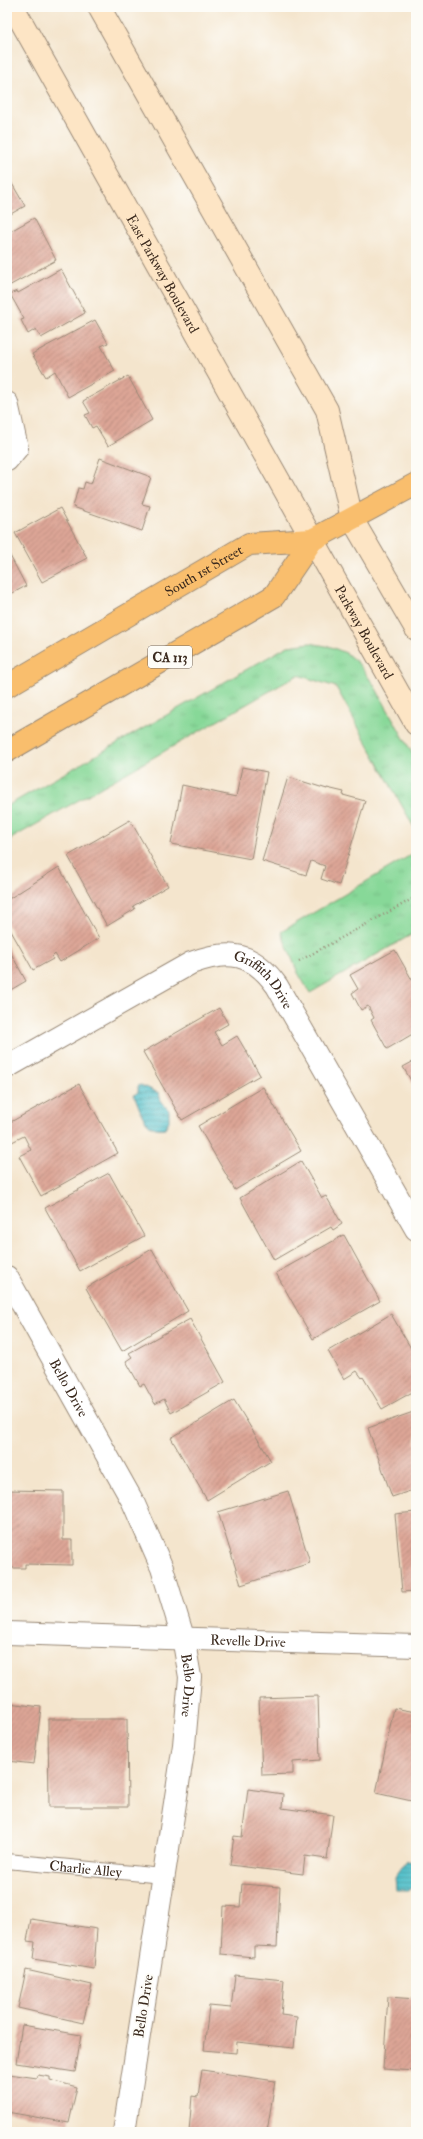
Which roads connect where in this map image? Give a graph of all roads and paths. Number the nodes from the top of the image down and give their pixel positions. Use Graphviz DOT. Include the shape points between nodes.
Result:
graph roads {
  1 [pos="13,7"];
  2 [pos="99,7"];
  3 [pos="7,403"];
  4 [pos="7,460"];
  5 [pos="416,484"];
  6 [pos="352,519"];
  7 [pos="312,540"];
  8 [pos="416,629"];
  9 [pos="7,686"];
  10 [pos="416,724"];
  11 [pos="7,752"];
  12 [pos="416,896"];
  13 [pos="299,961"];
  14 [pos="7,1067"];
  15 [pos="416,1230"];
  16 [pos="7,1277"];
  17 [pos="7,1633"];
  18 [pos="183,1637"];
  19 [pos="416,1646"];
  20 [pos="7,1861"];
  21 [pos="163,1876"];
  22 [pos="124,2132"];
  1 -- 7 [label="street, East Parkway Boulevard"];
  2 -- 6 [label="street" via="326,410"];
  3 -- 4 [label="street" via="17,448"];
  5 -- 6 [label="main road, CA 113"];
  6 -- 7 [label="main road, CA 113"];
  6 -- 8 [label="street"];
  7 -- 9 [label="main road, South 1st Street / CA 113" via="249,544"];
  7 -- 10 [label="street, Parkway Boulevard"];
  7 -- 11 [label="main road, CA 113" via="274,596"];
  12 -- 13 [label="path"];
  14 -- 15 [label="street, Griffith Drive" via="191,963 220,955 233,954 243,957 268,974 277,986"];
  16 -- 18 [label="street, Bello Drive" via="133,1502 162,1568"];
  17 -- 18 [label="street, Revelle Drive"];
  18 -- 19 [label="street, Revelle Drive"];
  18 -- 21 [label="street, Bello Drive" via="190,1684 184,1745"];
  20 -- 21 [label="lane, Charlie Alley"];
  21 -- 22 [label="street, Bello Drive"];
}
